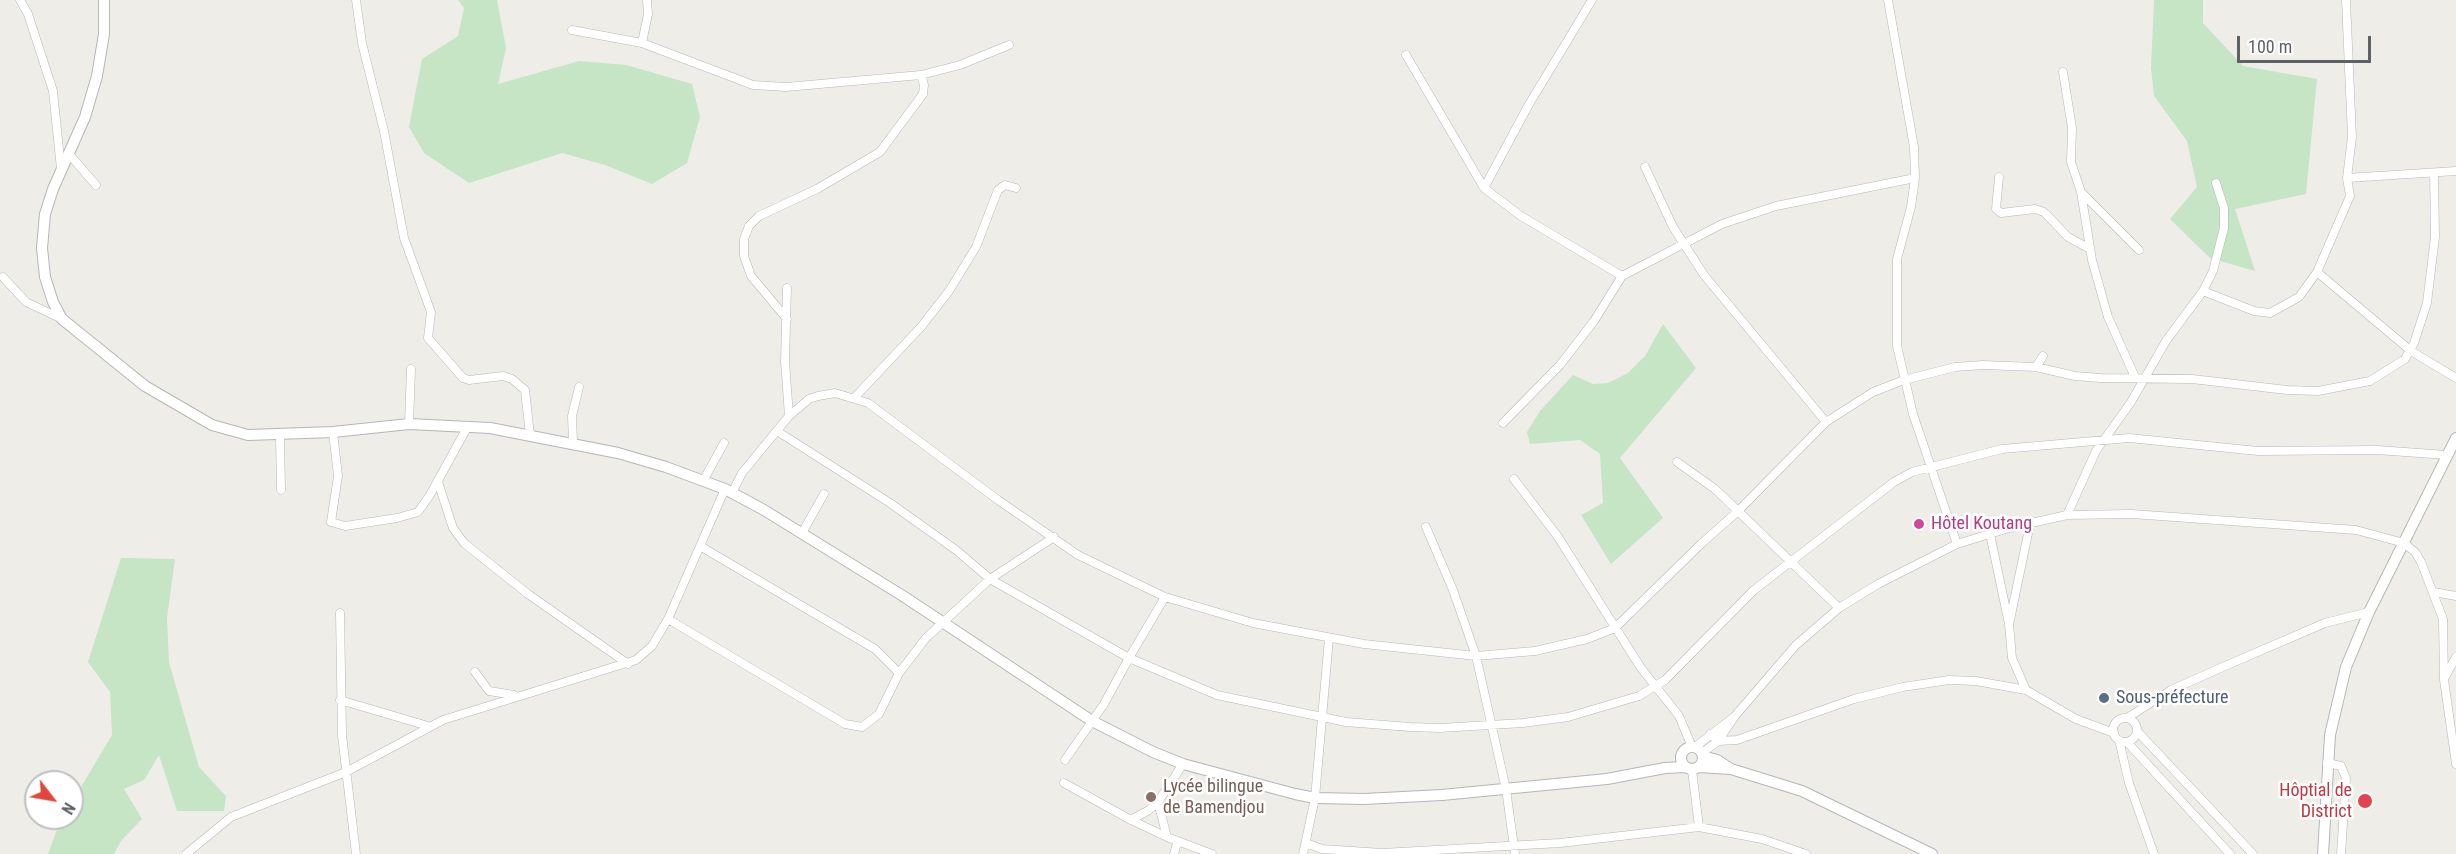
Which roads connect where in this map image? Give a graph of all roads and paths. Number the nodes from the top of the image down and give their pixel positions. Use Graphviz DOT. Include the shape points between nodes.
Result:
graph roads {
  1 [pos="20,0"];
  2 [pos="104,0"];
  3 [pos="356,0"];
  4 [pos="646,0"];
  5 [pos="1592,0"];
  6 [pos="1888,0"];
  7 [pos="2346,0"];
  8 [pos="572,30"];
  9 [pos="642,43"];
  10 [pos="1009,45"];
  11 [pos="1406,55"];
  12 [pos="2062,72"];
  13 [pos="921,75"];
  14 [pos="68,153"];
  15 [pos="1645,167"];
  16 [pos="61,169"];
  17 [pos="2456,171"];
  18 [pos="2433,172"];
  19 [pos="1999,177"];
  20 [pos="1915,178"];
  21 [pos="2347,178"];
  22 [pos="2216,183"];
  23 [pos="96,185"];
  24 [pos="1016,188"];
  25 [pos="1484,188"];
  26 [pos="2081,192"];
  27 [pos="1682,244"];
  28 [pos="2090,249"];
  29 [pos="2139,250"];
  30 [pos="2317,272"];
  31 [pos="1622,276"];
  32 [pos="3,277"];
  33 [pos="787,288"];
  34 [pos="2203,291"];
  35 [pos="63,319"];
  36 [pos="787,319"];
  37 [pos="2411,351"];
  38 [pos="2043,356"];
  39 [pos="2036,367"];
  40 [pos="411,369"];
  41 [pos="2145,376"];
  42 [pos="2135,377"];
  43 [pos="2456,378"];
  44 [pos="1904,380"];
  45 [pos="579,387"];
  46 [pos="855,397"];
  47 [pos="789,416"];
  48 [pos="1826,422"];
  49 [pos="1503,423"];
  50 [pos="409,424"];
  51 [pos="468,426"];
  52 [pos="777,430"];
  53 [pos="333,432"];
  54 [pos="280,435"];
  55 [pos="530,435"];
  56 [pos="2456,438"];
  57 [pos="2103,440"];
  58 [pos="573,443"];
  59 [pos="724,443"];
  60 [pos="2447,455"];
  61 [pos="1677,462"];
  62 [pos="1932,466"];
  63 [pos="1515,479"];
  64 [pos="704,481"];
  65 [pos="438,482"];
  66 [pos="281,490"];
  67 [pos="729,491"];
  68 [pos="824,494"];
  69 [pos="1737,512"];
  70 [pos="2067,514"];
  71 [pos="2030,524"];
  72 [pos="1426,527"];
  73 [pos="802,533"];
  74 [pos="1990,534"];
  75 [pos="1054,537"];
  76 [pos="1957,543"];
  77 [pos="2404,543"];
  78 [pos="700,546"];
  79 [pos="1791,561"];
  80 [pos="990,579"];
  81 [pos="2434,592"];
  82 [pos="2456,596"];
  83 [pos="1165,597"];
  84 [pos="1839,608"];
  85 [pos="2369,612"];
  86 [pos="340,613"];
  87 [pos="668,619"];
  88 [pos="943,622"];
  89 [pos="2009,624"];
  90 [pos="1615,628"];
  91 [pos="1329,638"];
  92 [pos="1476,656"];
  93 [pos="2456,657"];
  94 [pos="1130,658"];
  95 [pos="628,664"];
  96 [pos="475,672"];
  97 [pos="899,673"];
  98 [pos="2444,680"];
  99 [pos="1656,688"];
  100 [pos="2026,690"];
  101 [pos="518,695"];
  102 [pos="340,700"];
  103 [pos="1735,716"];
  104 [pos="1321,717"];
  105 [pos="2127,718"];
  106 [pos="1092,721"];
  107 [pos="1492,725"];
  108 [pos="428,726"];
  109 [pos="2137,731"];
  110 [pos="1710,734"];
  111 [pos="2120,738"];
  112 [pos="1718,741"];
  113 [pos="1698,751"];
  114 [pos="1065,760"];
  115 [pos="2327,763"];
  116 [pos="1183,764"];
  117 [pos="2456,764"];
  118 [pos="1689,765"];
  119 [pos="1731,770"];
  120 [pos="346,772"];
  121 [pos="1064,783"];
  122 [pos="1506,789"];
  123 [pos="1314,798"];
  124 [pos="1158,802"];
  125 [pos="1131,820"];
  126 [pos="1700,827"];
  127 [pos="1167,837"];
  128 [pos="198,842"];
  129 [pos="1177,843"];
  130 [pos="1306,843"];
  131 [pos="1514,850"];
  132 [pos="1464,851"];
  133 [pos="186,854"];
  134 [pos="198,854"];
  135 [pos="356,854"];
  136 [pos="1174,854"];
  137 [pos="1212,854"];
  138 [pos="1303,854"];
  139 [pos="1806,854"];
  140 [pos="1932,854"];
  141 [pos="2154,854"];
  142 [pos="2230,854"];
  143 [pos="2253,854"];
  144 [pos="2323,854"];
  145 [pos="2340,854"];
  1 -- 16 [label="street" via="53,91"];
  2 -- 14 [label="main road" via="104,34 97,76 85,117"];
  3 -- 55 [label="street" via="404,238 431,312 428,338 463,378 503,376 525,390"];
  4 -- 9 [label="street" via="648,14"];
  5 -- 25 [label="street"];
  6 -- 20 [label="street" via="1914,147"];
  7 -- 21 [label="street" via="2352,137"];
  8 -- 9 [label="street"];
  9 -- 13 [label="street" via="753,85 786,87"];
  10 -- 13 [label="street" via="960,65"];
  11 -- 25 [label="street"];
  12 -- 26 [label="street" via="2072,128 2071,162"];
  13 -- 36 [label="street" via="923,94 880,152 817,189 759,216 749,226 744,256 751,276"];
  14 -- 16 [label="main road"];
  14 -- 23 [label="street"];
  15 -- 27 [label="street"];
  16 -- 35 [label="main road" via="45,214 42,248 45,277"];
  17 -- 18 [label="street"];
  18 -- 21 [label="street"];
  18 -- 37 [label="street" via="2435,237 2431,274 2427,303"];
  19 -- 28 [label="street" via="1996,209 2001,213 2035,209 2044,212 2068,237"];
  20 -- 27 [label="street" via="1776,206 1722,224"];
  20 -- 44 [label="street" via="1895,274 1897,346"];
  21 -- 30 [label="street" via="2350,196"];
  22 -- 34 [label="street" via="2224,208 2224,228 2213,271"];
  24 -- 46 [label="street" via="1005,185 998,189 976,247 949,291"];
  25 -- 31 [label="street" via="1521,216"];
  26 -- 28 [label="street"];
  26 -- 29 [label="street"];
  27 -- 31 [label="street"];
  27 -- 48 [label="street"];
  28 -- 42 [label="street" via="2108,317"];
  30 -- 34 [label="street" via="2299,297 2270,313 2254,311"];
  30 -- 37 [label="street"];
  31 -- 49 [label="street" via="1560,365"];
  32 -- 35 [label="street" via="26,302"];
  33 -- 36 [label="street"];
  34 -- 41 [label="street"];
  35 -- 54 [label="main road" via="145,386 197,418 226,431"];
  36 -- 47 [label="street"];
  37 -- 41 [label="street" via="2370,381 2318,391"];
  37 -- 43 [label="street"];
  38 -- 39 [label="street"];
  39 -- 42 [label="street" via="2075,376"];
  39 -- 44 [label="street" via="1955,367"];
  40 -- 50 [label="street"];
  41 -- 42 [label="street"];
  41 -- 57 [label="street"];
  44 -- 48 [label="street" via="1874,392"];
  44 -- 62 [label="street"];
  45 -- 58 [label="street" via="572,416"];
  46 -- 47 [label="street" via="836,393 818,396"];
  46 -- 75 [label="street" via="898,422 979,486"];
  47 -- 52 [label="street"];
  48 -- 69 [label="street"];
  50 -- 51 [label="main road"];
  50 -- 53 [label="main road"];
  51 -- 55 [label="main road"];
  51 -- 65 [label="street"];
  52 -- 67 [label="street"];
  52 -- 80 [label="street" via="890,503"];
  53 -- 54 [label="main road"];
  53 -- 65 [label="street" via="338,477 331,522 345,526 414,514"];
  54 -- 66 [label="street"];
  55 -- 58 [label="main road"];
  56 -- 60 [label="main road"];
  57 -- 60 [label="street" via="2129,438 2258,451 2396,450"];
  57 -- 62 [label="street" via="2002,449"];
  57 -- 70 [label="street"];
  58 -- 64 [label="main road"];
  59 -- 64 [label="street"];
  60 -- 77 [label="main road"];
  61 -- 69 [label="street" via="1701,477"];
  62 -- 76 [label="street"];
  62 -- 79 [label="street" via="1912,471 1894,482"];
  63 -- 90 [label="street" via="1558,537"];
  64 -- 67 [label="main road"];
  65 -- 95 [label="street" via="453,528 479,557"];
  67 -- 73 [label="main road"];
  67 -- 78 [label="street"];
  68 -- 73 [label="street"];
  69 -- 79 [label="street"];
  69 -- 90 [label="street"];
  70 -- 71 [label="street"];
  70 -- 77 [label="street" via="2132,514 2324,526 2364,531"];
  71 -- 74 [label="street"];
  71 -- 89 [label="street"];
  72 -- 92 [label="street" via="1454,590"];
  73 -- 88 [label="main road"];
  74 -- 76 [label="street"];
  74 -- 89 [label="street"];
  75 -- 80 [label="street"];
  75 -- 83 [label="street" via="1096,565"];
  76 -- 84 [label="street"];
  77 -- 81 [label="street" via="2415,552"];
  77 -- 85 [label="main road"];
  78 -- 87 [label="street"];
  78 -- 97 [label="street" via="875,649"];
  79 -- 84 [label="street"];
  79 -- 99 [label="street" via="1754,590"];
  80 -- 88 [label="street"];
  80 -- 94 [label="street"];
  81 -- 82 [label="street"];
  81 -- 98 [label="street" via="2443,619"];
  83 -- 91 [label="street" via="1253,623"];
  83 -- 94 [label="street"];
  84 -- 103 [label="street" via="1796,645"];
  85 -- 105 [label="street" via="2325,623 2225,666 2171,690"];
  85 -- 115 [label="main road" via="2346,667"];
  86 -- 102 [label="street"];
  87 -- 95 [label="street" via="652,646"];
  87 -- 97 [label="street" via="853,727 862,727 879,714"];
  88 -- 97 [label="street"];
  88 -- 106 [label="main road"];
  89 -- 100 [label="street" via="2012,658"];
  90 -- 92 [label="street" via="1534,651"];
  90 -- 99 [label="street"];
  91 -- 92 [label="street"];
  91 -- 104 [label="street"];
  92 -- 107 [label="street"];
  93 -- 98 [label="street"];
  94 -- 104 [label="street" via="1217,695"];
  94 -- 106 [label="street"];
  95 -- 101 [label="street"];
  96 -- 101 [label="street" via="489,691"];
  98 -- 117 [label="street"];
  99 -- 107 [label="street" via="1568,717"];
  99 -- 113 [label="street" via="1679,716"];
  100 -- 111 [label="street" via="2076,719"];
  100 -- 112 [label="street" via="1976,681 1926,683 1854,699 1737,740"];
  101 -- 108 [label="street"];
  102 -- 108 [label="street"];
  102 -- 120 [label="street"];
  103 -- 110 [label="street"];
  103 -- 112 [label="street"];
  104 -- 107 [label="street" via="1410,727"];
  104 -- 123 [label="street"];
  105 -- 109 [label="street" via="2136,724"];
  105 -- 111 [label="street" via="2116,722"];
  106 -- 114 [label="street"];
  106 -- 116 [label="main road"];
  107 -- 122 [label="street"];
  108 -- 120 [label="street"];
  109 -- 111 [label="street" via="2134,738"];
  109 -- 143 [label="street"];
  110 -- 112 [label="street"];
  110 -- 113 [label="street"];
  111 -- 141 [label="street" via="2127,774"];
  111 -- 142 [label="street"];
  112 -- 113 [label="street"];
  113 -- 118 [label="main road"];
  113 -- 118 [label="main road" via="1685,749"];
  113 -- 119 [label="main road"];
  115 -- 144 [label="main road"];
  115 -- 145 [label="street" via="2345,769"];
  116 -- 123 [label="main road"];
  116 -- 124 [label="street"];
  118 -- 119 [label="main road"];
  118 -- 122 [label="main road" via="1607,779"];
  118 -- 126 [label="street"];
  119 -- 140 [label="main road" via="1802,791"];
  120 -- 128 [label="street" via="312,788 249,808"];
  120 -- 135 [label="street"];
  121 -- 125 [label="street"];
  122 -- 123 [label="main road"];
  122 -- 131 [label="street"];
  123 -- 130 [label="street"];
  124 -- 125 [label="street"];
  124 -- 127 [label="street"];
  125 -- 127 [label="street"];
  126 -- 131 [label="street"];
  126 -- 139 [label="street" via="1762,839"];
  127 -- 129 [label="street"];
  128 -- 133 [label="street"];
  128 -- 134 [label="street"];
  129 -- 136 [label="street"];
  129 -- 137 [label="street"];
  130 -- 132 [label="street" via="1348,852"];
  130 -- 138 [label="street"];
  131 -- 132 [label="street"];
}
